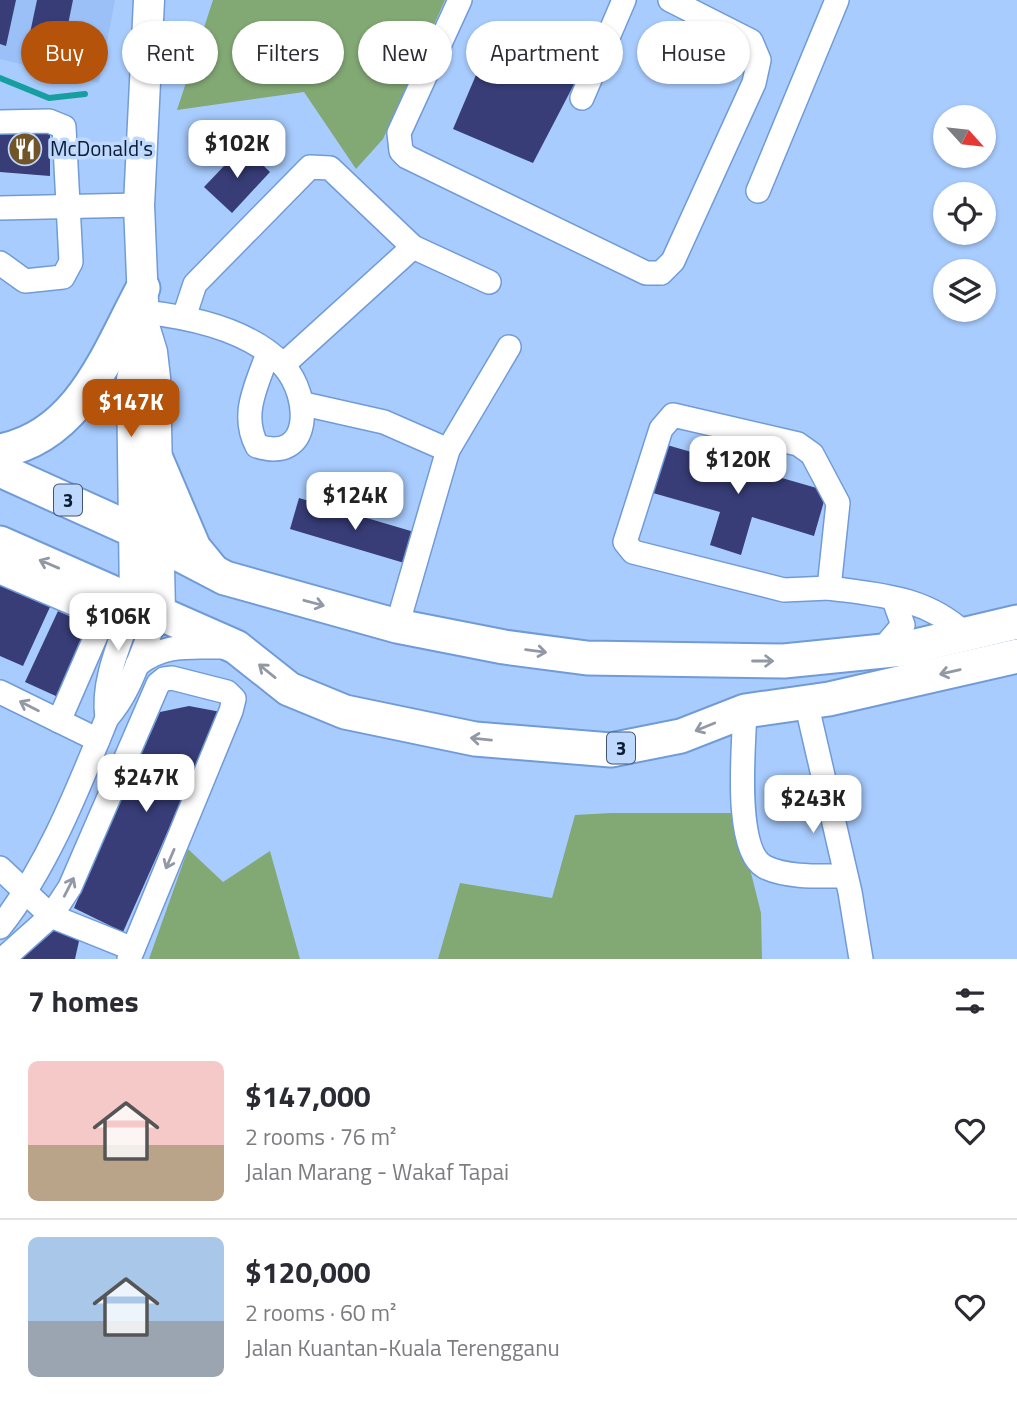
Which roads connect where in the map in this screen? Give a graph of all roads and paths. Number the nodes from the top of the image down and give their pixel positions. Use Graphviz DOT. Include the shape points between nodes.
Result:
graph roads {
  1 [pos="149,0"];
  2 [pos="460,0"];
  3 [pos="624,0"];
  4 [pos="670,0"];
  5 [pos="837,0"];
  6 [pos="582,98"];
  7 [pos="0,121"];
  8 [pos="758,191"];
  9 [pos="139,205"];
  10 [pos="69,207"];
  11 [pos="0,208"];
  12 [pos="413,247"];
  13 [pos="0,263"];
  14 [pos="489,282"];
  15 [pos="143,309"];
  16 [pos="184,317"];
  17 [pos="509,347"];
  18 [pos="276,359"];
  19 [pos="304,404"];
  20 [pos="447,450"];
  21 [pos="0,452"];
  22 [pos="157,461"];
  23 [pos="0,470"];
  24 [pos="148,538"];
  25 [pos="0,543"];
  26 [pos="0,572"];
  27 [pos="225,578"];
  28 [pos="829,587"];
  29 [pos="894,600"];
  30 [pos="147,606"];
  31 [pos="1017,622"];
  32 [pos="397,626"];
  33 [pos="965,634"];
  34 [pos="236,647"];
  35 [pos="880,652"];
  36 [pos="1017,656"];
  37 [pos="137,665"];
  38 [pos="0,692"];
  39 [pos="806,702"];
  40 [pos="745,711"];
  41 [pos="107,718"];
  42 [pos="59,721"];
  43 [pos="98,740"];
  44 [pos="0,868"];
  45 [pos="845,876"];
  46 [pos="25,894"];
  47 [pos="51,915"];
  48 [pos="0,927"];
  49 [pos="131,954"];
  50 [pos="3,959"];
  51 [pos="861,959"];
  1 -- 9 [label="main road"];
  2 -- 4 [label="street" via="399,134 401,151 646,273 661,273 673,261 754,83 759,60 751,41"];
  3 -- 6 [label="street"];
  5 -- 8 [label="street"];
  7 -- 10 [label="street" via="49,121 64,127"];
  9 -- 10 [label="street"];
  9 -- 15 [label="main road"];
  10 -- 11 [label="street"];
  10 -- 13 [label="street" via="71,262 63,277 25,281"];
  12 -- 14 [label="street"];
  12 -- 16 [label="street" via="330,168 310,167 195,284"];
  12 -- 18 [label="street"];
  15 -- 16 [label="street"];
  15 -- 21 [label="highway" via="70,414 41,438"];
  15 -- 22 [label="main road" via="155,378"];
  15 -- 24 [label="main road" via="132,379"];
  16 -- 18 [label="street" via="243,339"];
  17 -- 20 [label="street"];
  18 -- 19 [label="street"];
  18 -- 19 [label="street" via="247,414 257,446 274,451 290,445 301,425"];
  19 -- 20 [label="street" via="384,422"];
  20 -- 32 [label="street"];
  22 -- 24 [label="main road"];
  22 -- 27 [label="highway" via="194,548 208,567"];
  23 -- 24 [label="highway, 3"];
  24 -- 27 [label="highway, 3"];
  24 -- 30 [label="main road"];
  30 -- 25 [label="highway, 3, one-way"];
  26 -- 42 [label="street" via="89,610 99,629"];
  27 -- 32 [label="highway, 3, one-way"];
  28 -- 28 [label="street" via="784,590 633,552 625,542 661,429 673,415 798,444 811,454 838,503"];
  28 -- 29 [label="street"];
  29 -- 33 [label="street" via="908,599 946,617"];
  29 -- 35 [label="street" via="903,625"];
  30 -- 34 [label="highway, 3"];
  30 -- 37 [label="street"];
  30 -- 41 [label="street" via="106,688"];
  31 -- 33 [label="highway, 3"];
  32 -- 35 [label="highway, 3, one-way" via="587,657 785,661"];
  33 -- 35 [label="highway, 3"];
  34 -- 37 [label="street" via="172,647"];
  40 -- 34 [label="highway, 3, one-way" via="681,736 611,750 475,739 345,712 289,689"];
  36 -- 39 [label="highway, 3, one-way"];
  37 -- 41 [label="street" via="119,705"];
  42 -- 38 [label="street, one-way"];
  39 -- 40 [label="highway, 3"];
  39 -- 45 [label="street"];
  40 -- 45 [label="street" via="744,827 760,863 775,870"];
  41 -- 43 [label="street"];
  42 -- 43 [label="street"];
  43 -- 46 [label="street"];
  44 -- 46 [label="street"];
  45 -- 51 [label="street"];
  46 -- 47 [label="street"];
  46 -- 48 [label="street"];
  47 -- 49 [label="street"];
  47 -- 49 [label="street, one-way" via="69,887 158,684 172,678 227,692 234,699"];
  47 -- 50 [label="street"];
}
